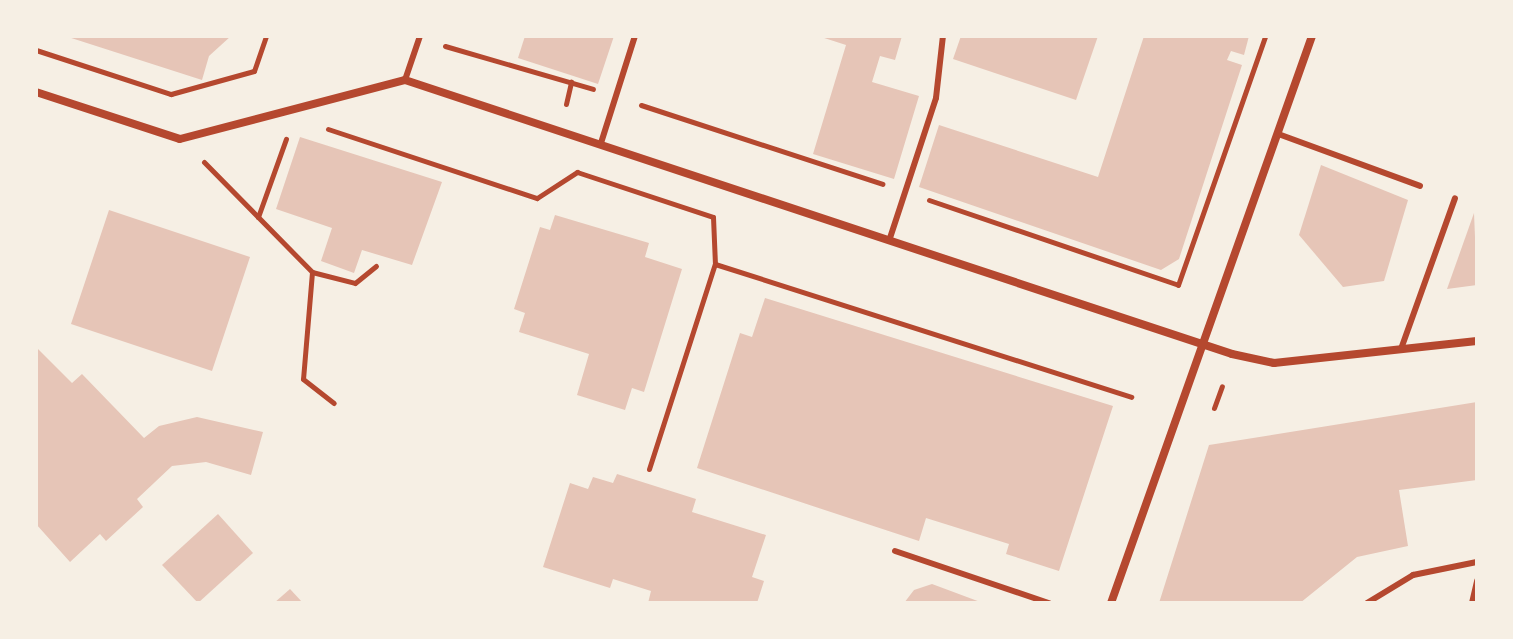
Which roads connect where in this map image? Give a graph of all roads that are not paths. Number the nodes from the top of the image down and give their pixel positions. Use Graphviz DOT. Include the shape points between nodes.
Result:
graph roads {
  1 [pos="635,36"];
  2 [pos="943,36"];
  3 [pos="1312,36"];
  4 [pos="420,37"];
  5 [pos="405,80"];
  6 [pos="36,92"];
  7 [pos="1281,135"];
  8 [pos="601,143"];
  9 [pos="1420,186"];
  10 [pos="1455,198"];
  11 [pos="890,238"];
  12 [pos="1477,341"];
  13 [pos="1203,344"];
  14 [pos="1401,349"];
  15 [pos="895,551"];
  16 [pos="1477,562"];
  17 [pos="1477,581"];
  18 [pos="1049,603"];
  19 [pos="1111,603"];
  20 [pos="1367,603"];
  21 [pos="1472,603"];
  1 -- 8 [label="lane"];
  2 -- 11 [label="lane" via="936,98"];
  3 -- 7 [label="street"];
  4 -- 5 [label="lane"];
  5 -- 6 [label="street" via="180,139"];
  5 -- 8 [label="street"];
  7 -- 9 [label="lane"];
  7 -- 13 [label="street"];
  8 -- 11 [label="street"];
  10 -- 14 [label="lane"];
  11 -- 13 [label="street"];
  12 -- 14 [label="street"];
  13 -- 14 [label="street" via="1274,363"];
  13 -- 19 [label="street"];
  15 -- 18 [label="lane"];
  16 -- 20 [label="lane" via="1413,575"];
  17 -- 21 [label="lane"];
}
